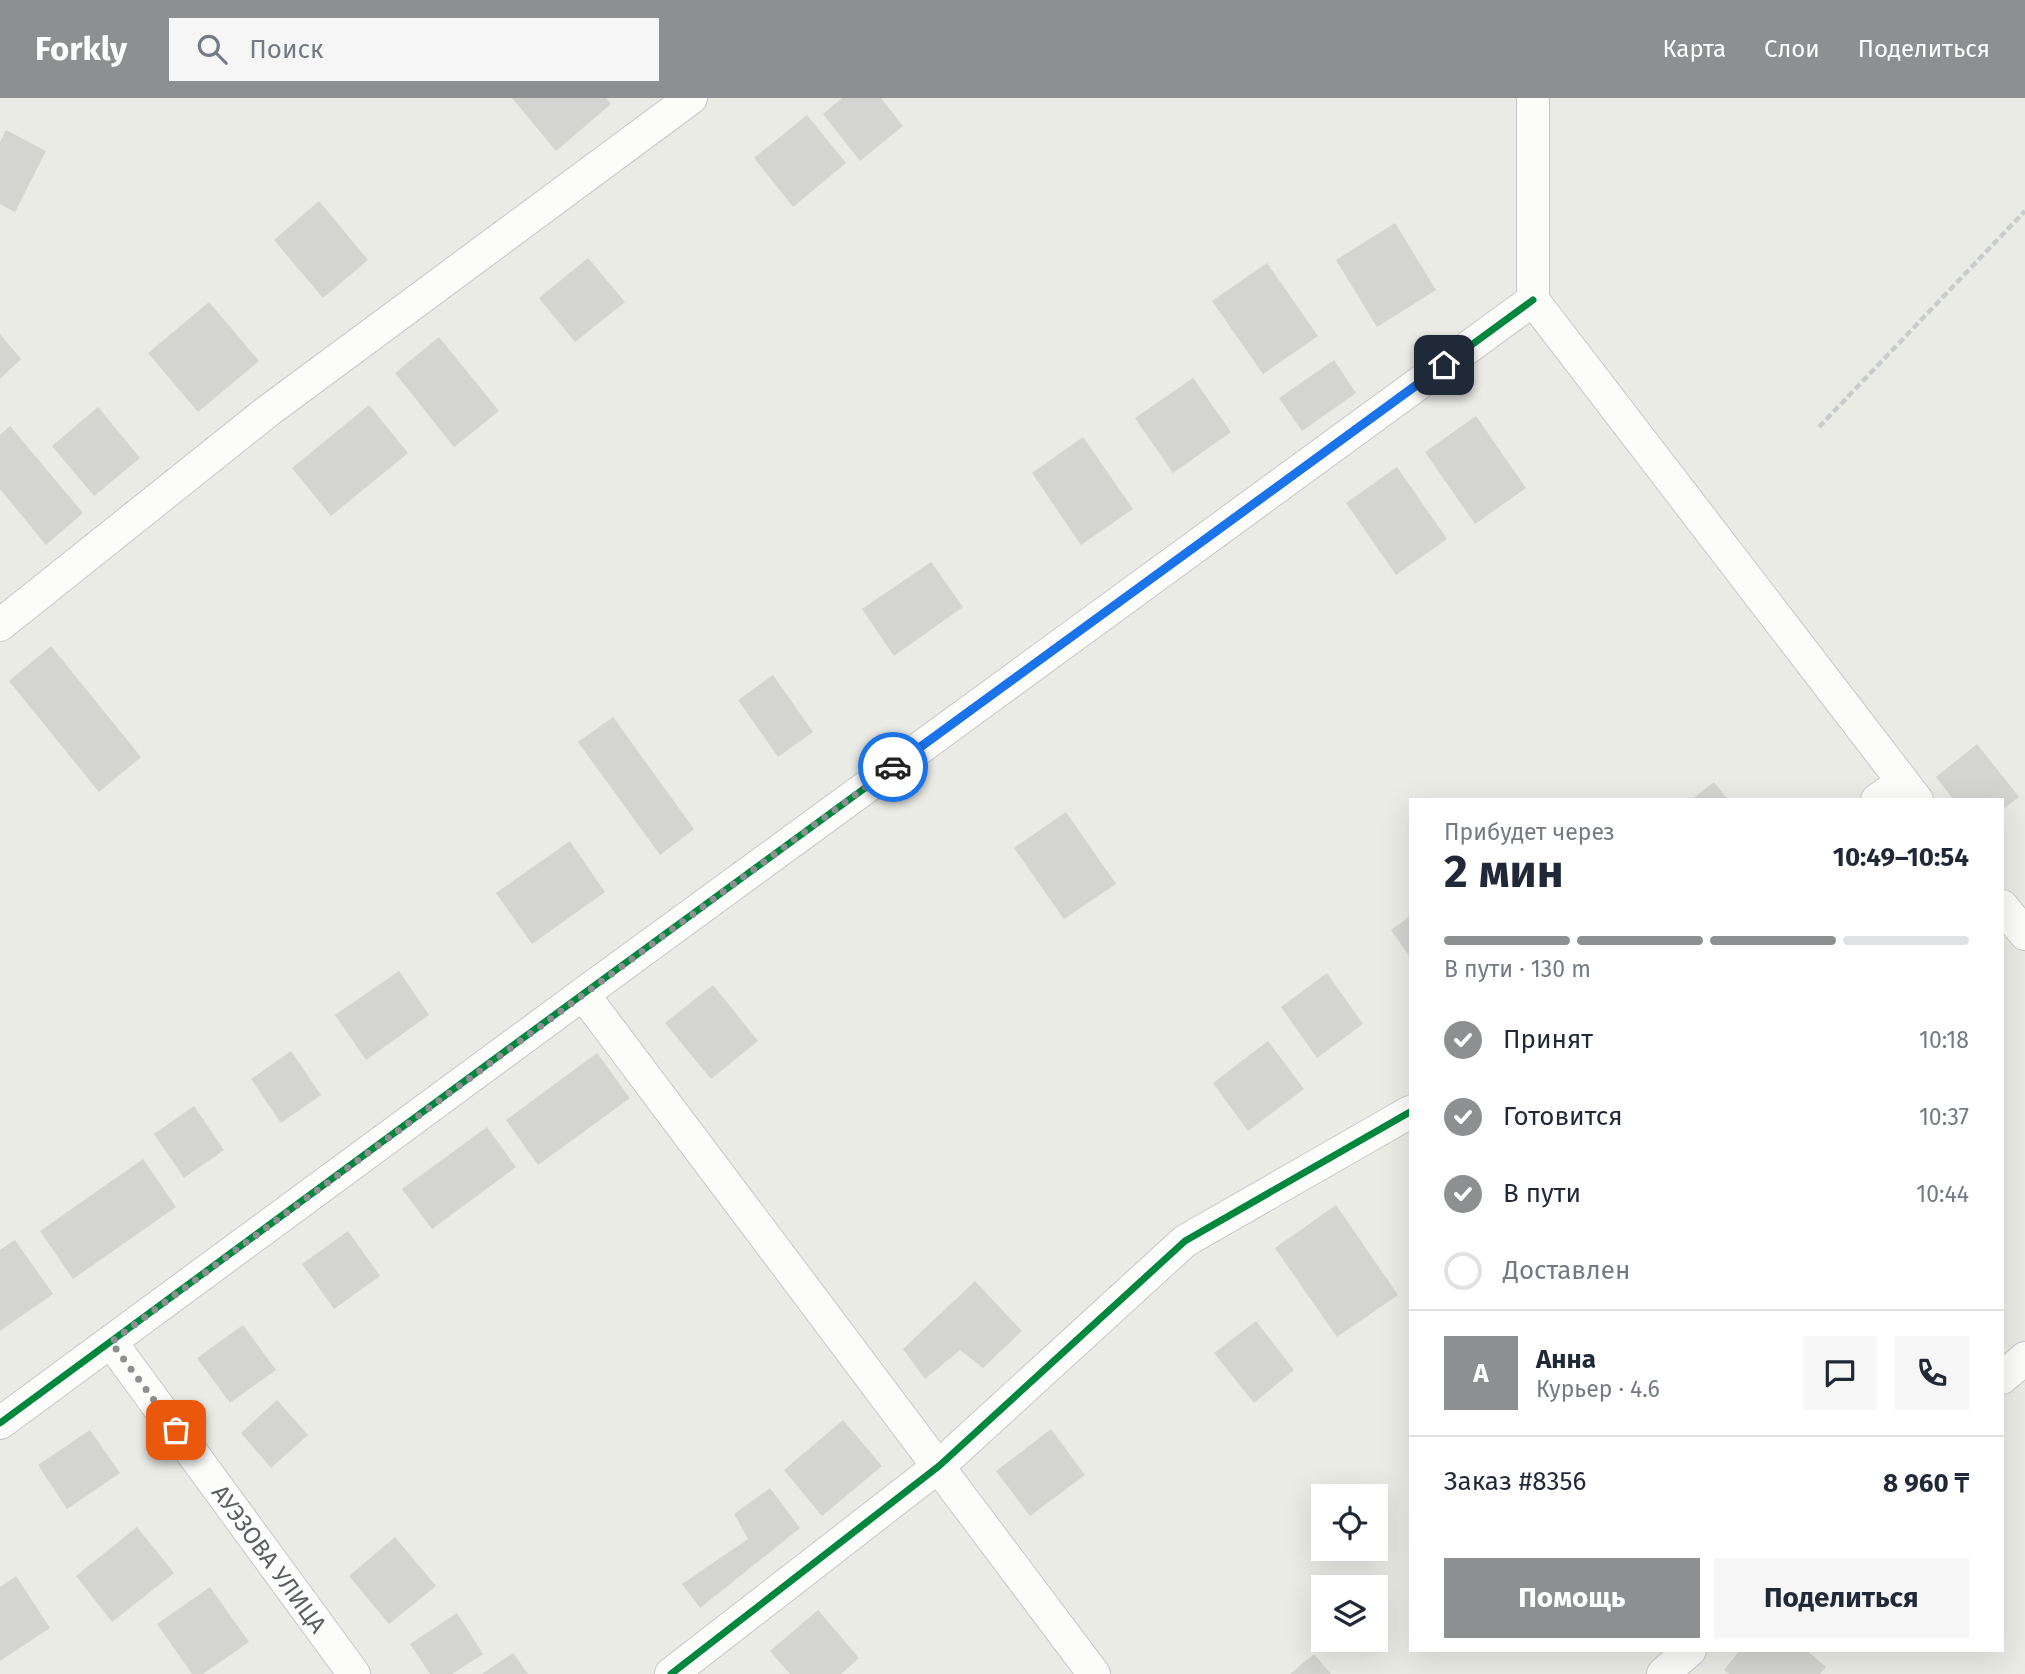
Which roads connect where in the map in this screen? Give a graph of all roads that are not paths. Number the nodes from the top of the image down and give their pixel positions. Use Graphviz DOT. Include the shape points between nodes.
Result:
graph roads {
  1 [pos="691,98"];
  2 [pos="1533,98"];
  3 [pos="1533,300"];
  4 [pos="0,625"];
  5 [pos="1910,791"];
  6 [pos="1884,798"];
  7 [pos="2004,908"];
  8 [pos="2025,934"];
  9 [pos="583,994"];
  10 [pos="1409,1113"];
  11 [pos="111,1342"];
  12 [pos="2025,1358"];
  13 [pos="2004,1376"];
  14 [pos="0,1423"];
  15 [pos="939,1466"];
  16 [pos="1688,1652"];
  17 [pos="354,1674"];
  18 [pos="671,1674"];
  19 [pos="1094,1674"];
  20 [pos="1663,1674"];
  1 -- 4 [label="street" via="268,411"];
  2 -- 3 [label="street"];
  3 -- 5 [label="street"];
  3 -- 9 [label="street"];
  5 -- 6 [label="street"];
  7 -- 8 [label="street"];
  9 -- 11 [label="street"];
  9 -- 15 [label="street"];
  10 -- 15 [label="street" via="1185,1241"];
  11 -- 14 [label="street"];
  11 -- 17 [label="street, АУЭЗОВА УЛИЦА"];
  12 -- 13 [label="street"];
  15 -- 18 [label="street"];
  15 -- 19 [label="street"];
  16 -- 20 [label="street"];
}
